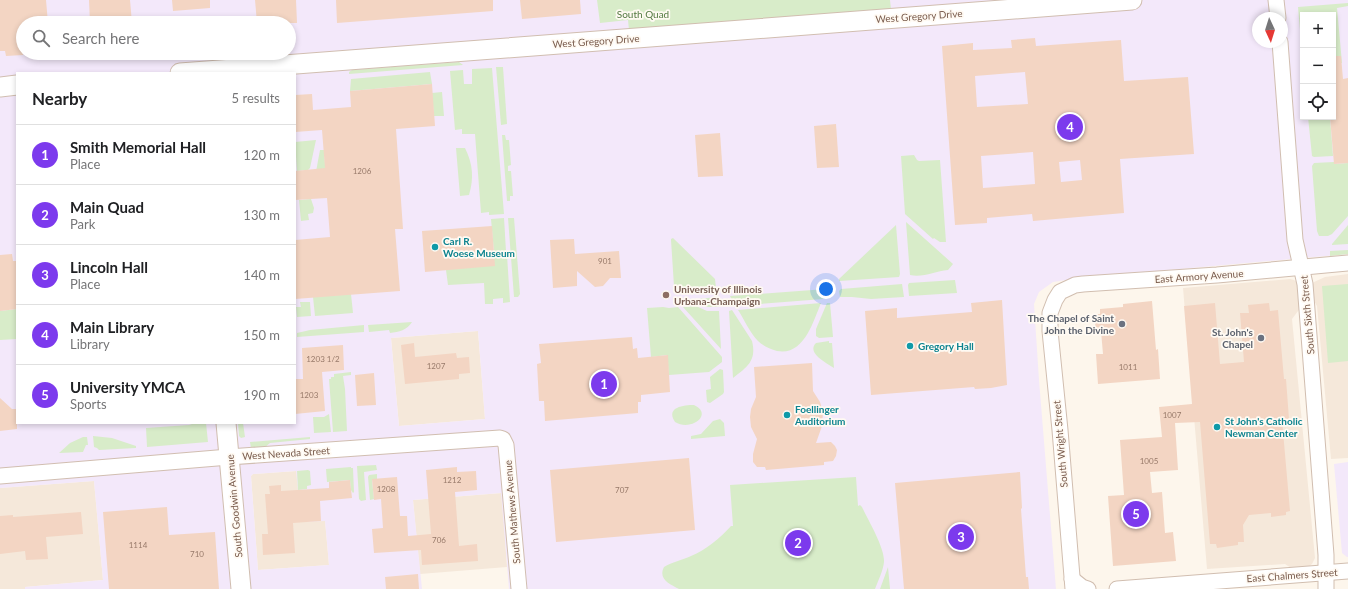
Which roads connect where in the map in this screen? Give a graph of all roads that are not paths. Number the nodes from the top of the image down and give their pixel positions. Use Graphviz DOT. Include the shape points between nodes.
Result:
graph roads {
  1 [pos="1132,0"];
  2 [pos="1276,0"];
  3 [pos="1277,12"];
  4 [pos="1280,48"];
  5 [pos="203,72"];
  6 [pos="16,85"];
  7 [pos="0,87"];
  8 [pos="1348,263"];
  9 [pos="1302,267"];
  10 [pos="1055,300"];
  11 [pos="226,424"];
  12 [pos="500,438"];
  13 [pos="230,457"];
  14 [pos="0,476"];
  15 [pos="1348,571"];
  16 [pos="1326,573"];
  17 [pos="1073,584"];
  18 [pos="241,589"];
  19 [pos="519,589"];
  20 [pos="1088,589"];
  21 [pos="1117,589"];
  22 [pos="1326,589"];
  1 -- 5 [label="street, West Gregory Drive"];
  2 -- 3 [label="street"];
  4 -- 9 [label="street, South Sixth Street" via="1296,240"];
  6 -- 7 [label="street"];
  8 -- 9 [label="street, East Armory Avenue"];
  9 -- 10 [label="street, East Armory Avenue" via="1083,284 1065,289"];
  9 -- 16 [label="street, South Sixth Street"];
  10 -- 17 [label="street, South Wright Street" via="1050,313 1050,331"];
  11 -- 13 [label="street, South Goodwin Avenue"];
  12 -- 13 [label="street, West Nevada Street"];
  12 -- 19 [label="street, South Mathews Avenue" via="506,445"];
  13 -- 14 [label="street, West Nevada Street"];
  13 -- 18 [label="street, South Goodwin Avenue"];
  15 -- 16 [label="street, East Chalmers Street"];
  16 -- 21 [label="street, East Chalmers Street"];
  16 -- 22 [label="street, South Sixth Street"];
  17 -- 20 [label="street"];
}
